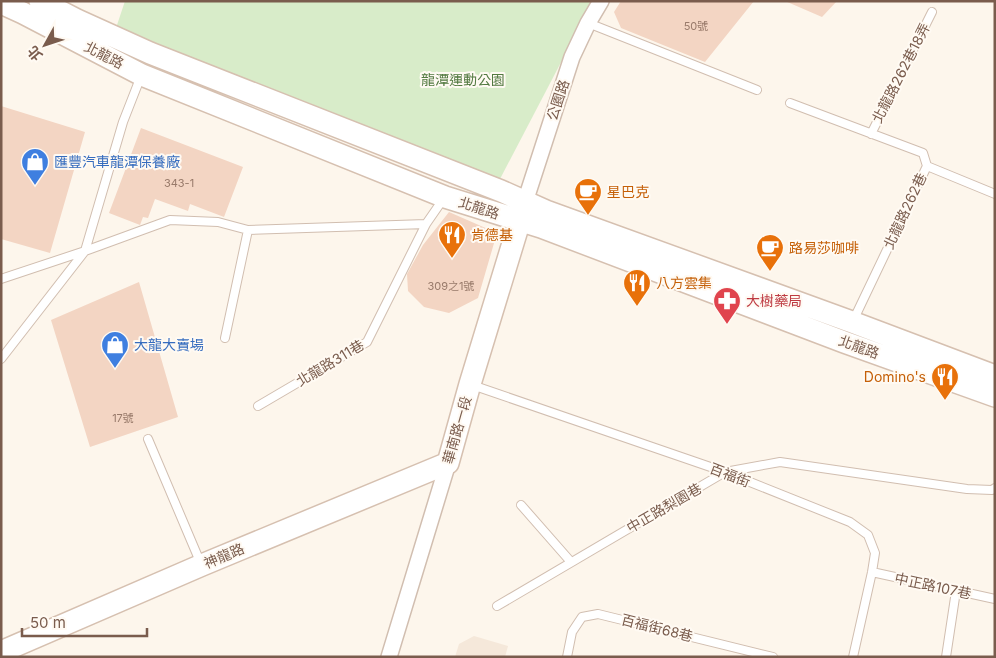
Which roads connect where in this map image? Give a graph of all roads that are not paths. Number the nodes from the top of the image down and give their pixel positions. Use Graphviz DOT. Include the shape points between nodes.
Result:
graph roads {
  1 [pos="40,1"];
  2 [pos="46,1"];
  3 [pos="600,1"];
  4 [pos="1,4"];
  5 [pos="932,12"];
  6 [pos="76,20"];
  7 [pos="588,23"];
  8 [pos="146,64"];
  9 [pos="757,90"];
  10 [pos="790,103"];
  11 [pos="871,134"];
  12 [pos="926,166"];
  13 [pos="995,194"];
  14 [pos="445,196"];
  15 [pos="522,212"];
  16 [pos="426,224"];
  17 [pos="248,230"];
  18 [pos="85,251"];
  19 [pos="1,279"];
  20 [pos="848,332"];
  21 [pos="225,338"];
  22 [pos="1,360"];
  23 [pos="995,376"];
  24 [pos="470,384"];
  25 [pos="995,396"];
  26 [pos="258,406"];
  27 [pos="148,439"];
  28 [pos="448,463"];
  29 [pos="726,472"];
  30 [pos="995,488"];
  31 [pos="521,505"];
  32 [pos="571,562"];
  33 [pos="202,565"];
  34 [pos="872,572"];
  35 [pos="956,591"];
  36 [pos="995,599"];
  37 [pos="497,606"];
  38 [pos="1,652"];
  39 [pos="389,657"];
  40 [pos="567,657"];
  41 [pos="774,657"];
  42 [pos="853,657"];
  43 [pos="946,657"];
  1 -- 6 [label="main road, 北龍路"];
  2 -- 6 [label="street"];
  3 -- 7 [label="street, 公園路"];
  4 -- 8 [label="main road, 北龍路"];
  5 -- 11 [label="lane, 北龍路262巷18弄"];
  6 -- 8 [label="main road, 北龍路"];
  7 -- 9 [label="lane"];
  7 -- 15 [label="street, 公園路" via="572,57"];
  8 -- 14 [label="main road, 北龍路"];
  8 -- 15 [label="main road, 北龍路" via="501,191"];
  8 -- 18 [label="lane" via="123,122"];
  10 -- 11 [label="lane, 北龍路262巷"];
  11 -- 12 [label="lane, 北龍路262巷" via="922,153"];
  12 -- 13 [label="lane"];
  12 -- 20 [label="lane, 北龍路262巷"];
  14 -- 15 [label="main road, 北龍路"];
  14 -- 16 [label="lane, 北龍路311巷"];
  15 -- 20 [label="main road, 北龍路"];
  15 -- 24 [label="main road, 華南路一段"];
  16 -- 17 [label="lane"];
  16 -- 26 [label="lane, 北龍路311巷" via="367,342"];
  17 -- 18 [label="lane" via="218,222 170,220"];
  17 -- 21 [label="lane"];
  18 -- 19 [label="lane"];
  18 -- 22 [label="lane"];
  20 -- 23 [label="main road, 北龍路"];
  20 -- 25 [label="main road, 北龍路"];
  24 -- 28 [label="main road, 華南路一段"];
  24 -- 29 [label="lane, 百福街"];
  27 -- 33 [label="lane"];
  28 -- 33 [label="main road, 神龍路"];
  28 -- 39 [label="street, 華南路一段"];
  29 -- 30 [label="lane, 中正路梨園巷" via="780,462 967,489"];
  29 -- 32 [label="lane, 中正路梨園巷"];
  29 -- 34 [label="lane, 百福街" via="850,522 868,535 875,553"];
  31 -- 32 [label="lane"];
  32 -- 37 [label="lane, 中正路梨園巷"];
  33 -- 38 [label="main road, 神龍路"];
  34 -- 35 [label="lane, 中正路107巷"];
  34 -- 42 [label="lane, 百福街"];
  35 -- 36 [label="lane, 中正路107巷"];
  35 -- 43 [label="lane"];
  40 -- 41 [label="lane, 百福街68巷" via="572,632 582,618 598,614"];
}
